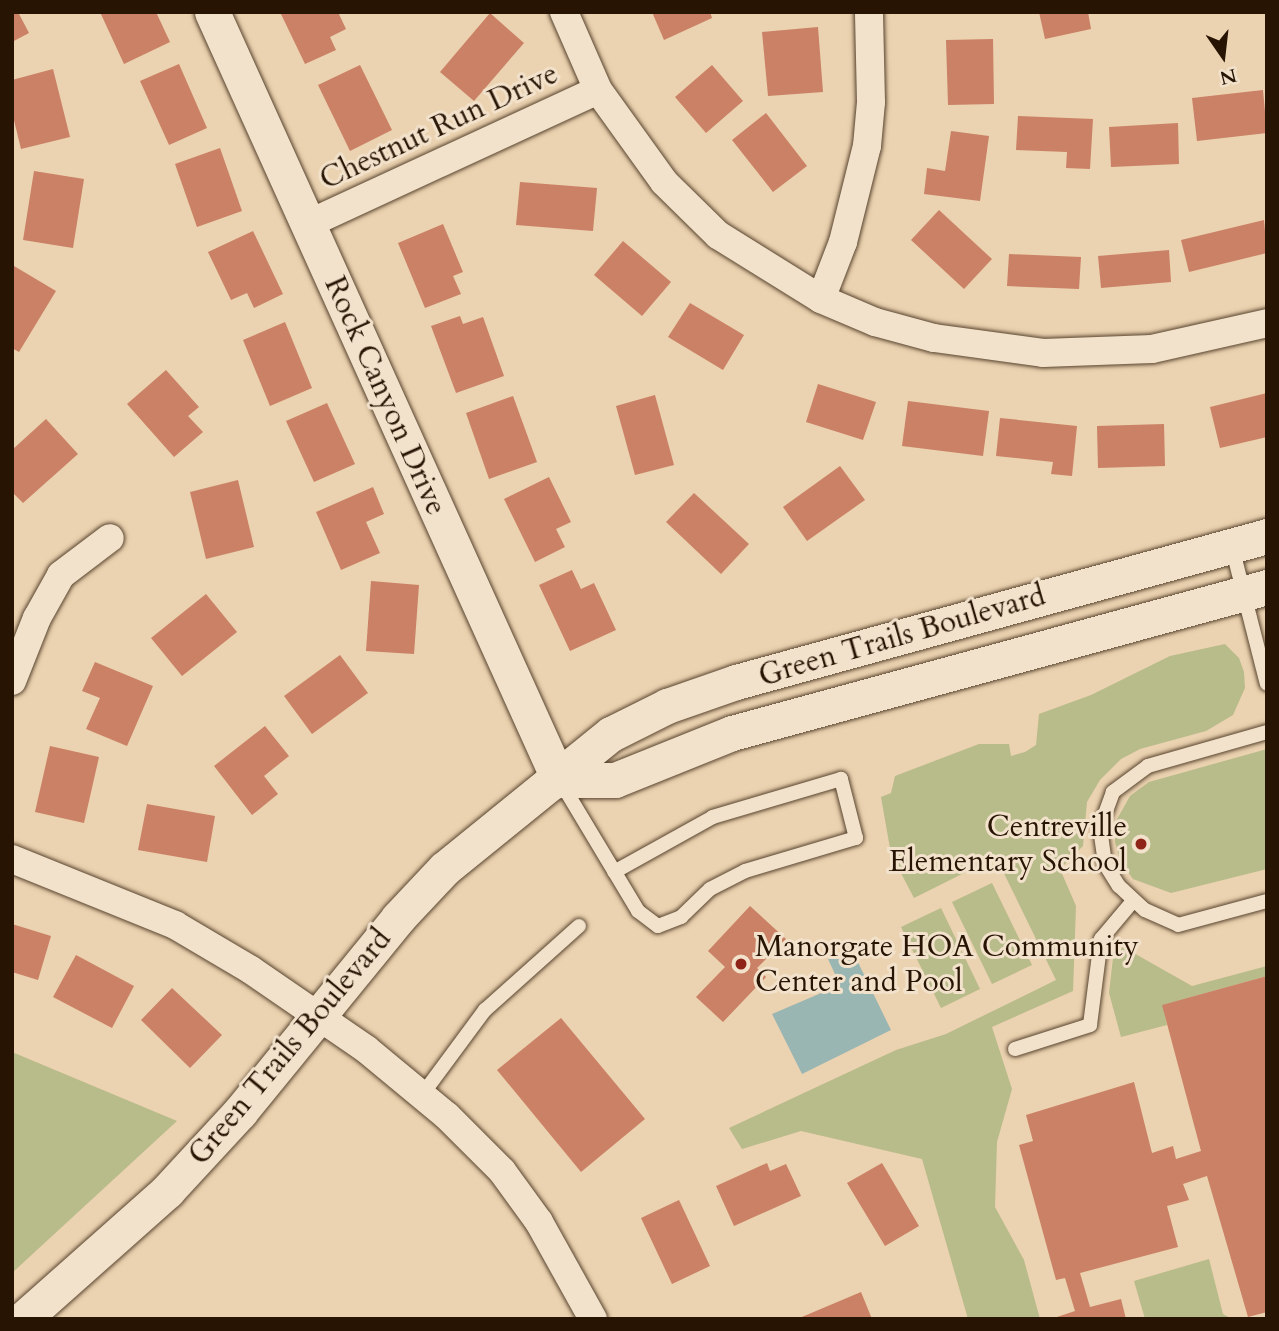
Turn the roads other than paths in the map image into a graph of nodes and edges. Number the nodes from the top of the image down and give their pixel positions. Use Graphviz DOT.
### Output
graph roads {
  1 [pos="212,12"];
  2 [pos="564,12"];
  3 [pos="869,12"];
  4 [pos="598,90"];
  5 [pos="308,224"];
  6 [pos="821,299"];
  7 [pos="1267,323"];
  8 [pos="1267,536"];
  9 [pos="110,538"];
  10 [pos="1231,545"];
  11 [pos="1255,590"];
  12 [pos="12,681"];
  13 [pos="1267,684"];
  14 [pos="1267,732"];
  15 [pos="559,780"];
  16 [pos="12,859"];
  17 [pos="614,872"];
  18 [pos="1132,901"];
  19 [pos="1267,901"];
  20 [pos="579,926"];
  21 [pos="318,1016"];
  22 [pos="1015,1049"];
  23 [pos="422,1095"];
  24 [pos="23,1319"];
  25 [pos="593,1319"];
  1 -- 5 [label="street, Rock Canyon Drive"];
  2 -- 4 [label="street"];
  3 -- 6 [label="street"];
  4 -- 5 [label="street, Chestnut Run Drive"];
  4 -- 6 [label="street"];
  5 -- 15 [label="street, Rock Canyon Drive"];
  6 -- 7 [label="street"];
  8 -- 10 [label="street, Green Trails Boulevard"];
  9 -- 12 [label="street"];
  10 -- 11 [label="lane"];
  10 -- 15 [label="street, Green Trails Boulevard"];
  11 -- 13 [label="lane"];
  11 -- 15 [label="street, Green Trails Boulevard"];
  14 -- 18 [label="lane"];
  15 -- 17 [label="lane"];
  15 -- 21 [label="street, Green Trails Boulevard"];
  16 -- 21 [label="street"];
  17 -- 17 [label="lane"];
  18 -- 19 [label="lane"];
  18 -- 22 [label="lane"];
  20 -- 23 [label="lane"];
  21 -- 23 [label="street"];
  21 -- 24 [label="street, Green Trails Boulevard"];
  23 -- 25 [label="street"];
}
